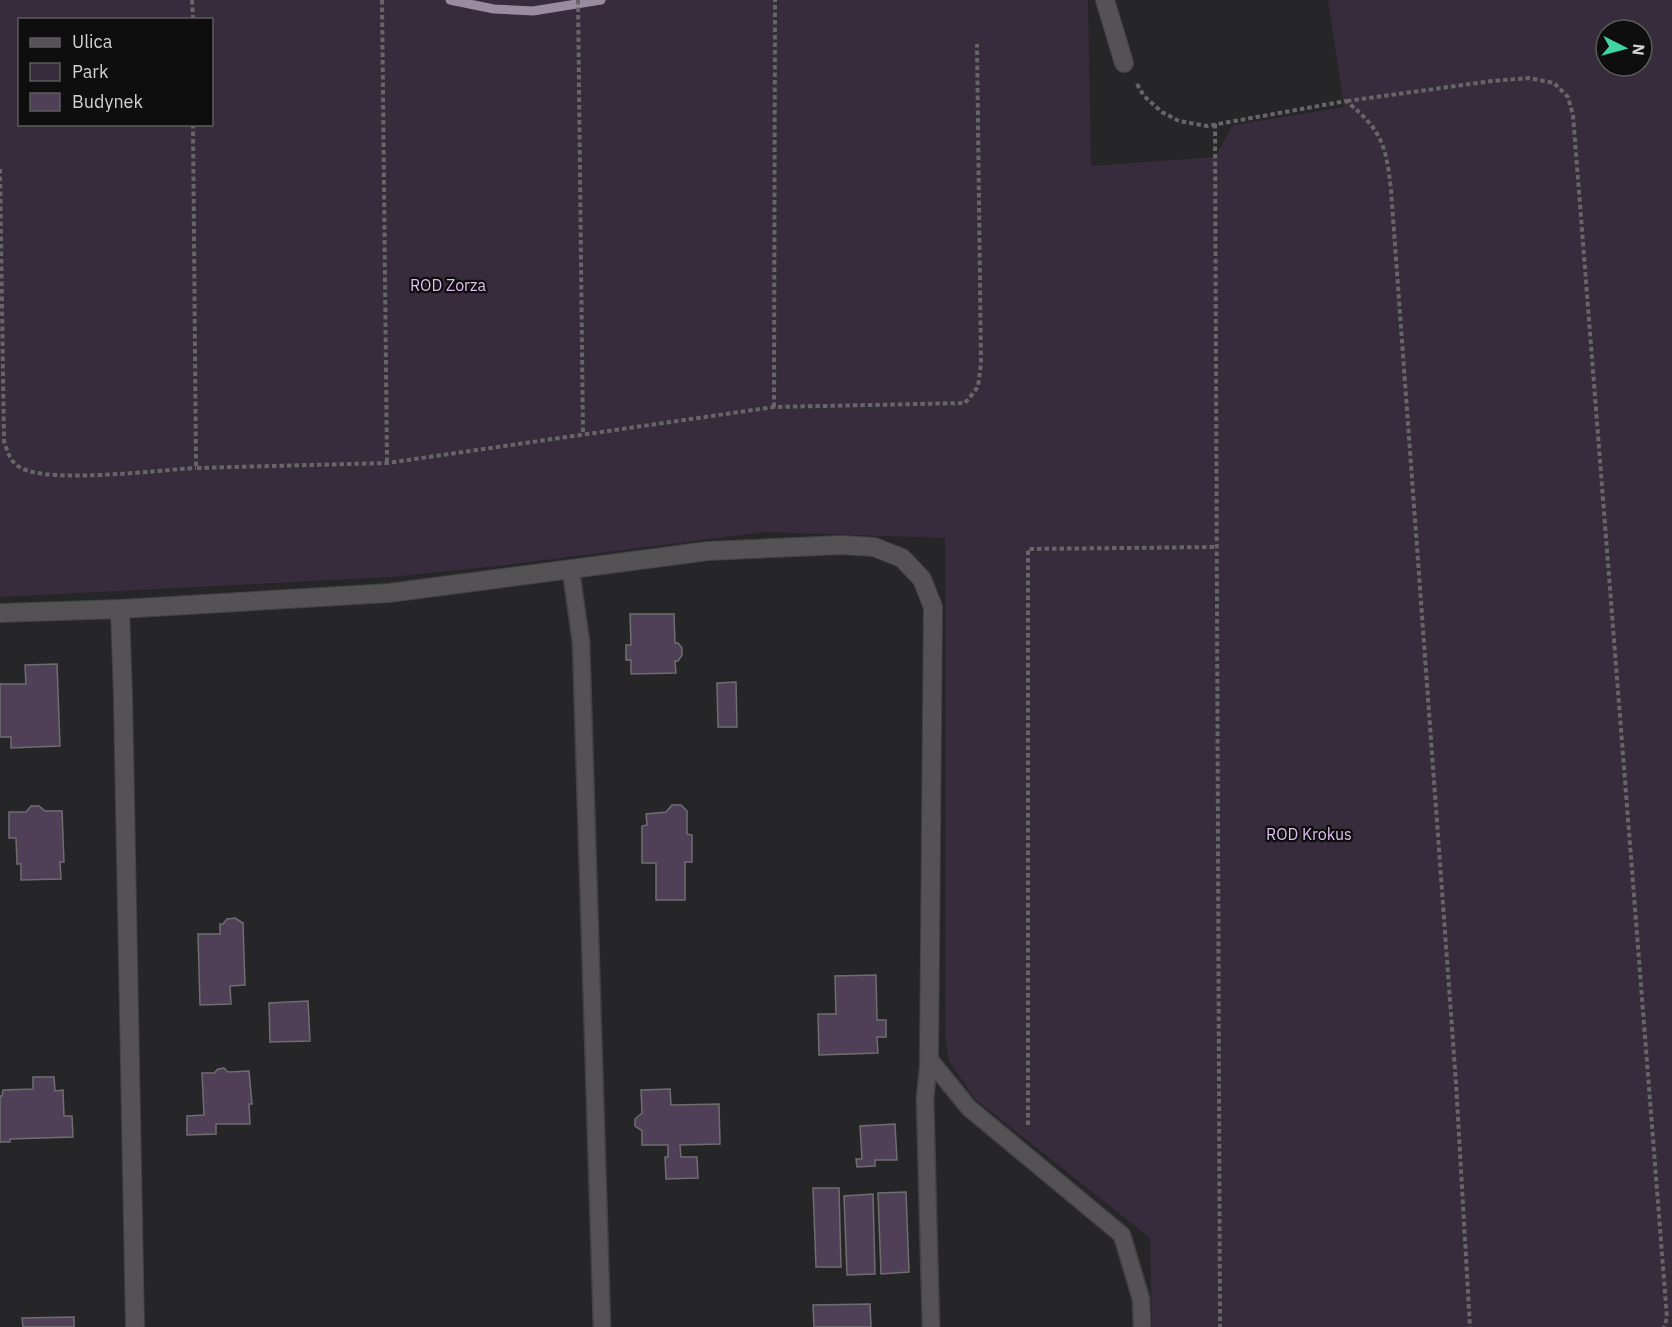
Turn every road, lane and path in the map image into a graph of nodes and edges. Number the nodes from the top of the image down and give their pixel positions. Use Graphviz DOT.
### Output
graph roads {
  1 [pos="192,0"];
  2 [pos="382,0"];
  3 [pos="578,0"];
  4 [pos="775,0"];
  5 [pos="1106,0"];
  6 [pos="193,18"];
  7 [pos="977,44"];
  8 [pos="1124,63"];
  9 [pos="1346,101"];
  10 [pos="1215,124"];
  11 [pos="194,126"];
  12 [pos="0,170"];
  13 [pos="774,407"];
  14 [pos="583,434"];
  15 [pos="387,463"];
  16 [pos="196,468"];
  17 [pos="1217,547"];
  18 [pos="571,571"];
  19 [pos="120,609"];
  20 [pos="0,613"];
  21 [pos="929,1059"];
  22 [pos="1028,1132"];
  23 [pos="135,1327"];
  24 [pos="602,1327"];
  25 [pos="932,1327"];
  26 [pos="1142,1327"];
  27 [pos="1220,1327"];
  28 [pos="1470,1327"];
  29 [pos="1664,1327"];
  1 -- 6 [label="path"];
  2 -- 15 [label="path"];
  3 -- 14 [label="path"];
  4 -- 13 [label="path"];
  5 -- 8 [label="street"];
  7 -- 13 [label="path"];
  8 -- 10 [label="path"];
  9 -- 10 [label="path"];
  9 -- 28 [label="path"];
  9 -- 29 [label="path"];
  10 -- 17 [label="path"];
  11 -- 16 [label="path"];
  12 -- 16 [label="path"];
  13 -- 14 [label="path"];
  14 -- 15 [label="path"];
  15 -- 16 [label="path"];
  17 -- 22 [label="path"];
  17 -- 27 [label="path"];
  18 -- 19 [label="street"];
  18 -- 21 [label="street"];
  18 -- 24 [label="lane"];
  19 -- 20 [label="street"];
  19 -- 23 [label="street"];
  21 -- 25 [label="lane"];
  21 -- 26 [label="lane"];
}
